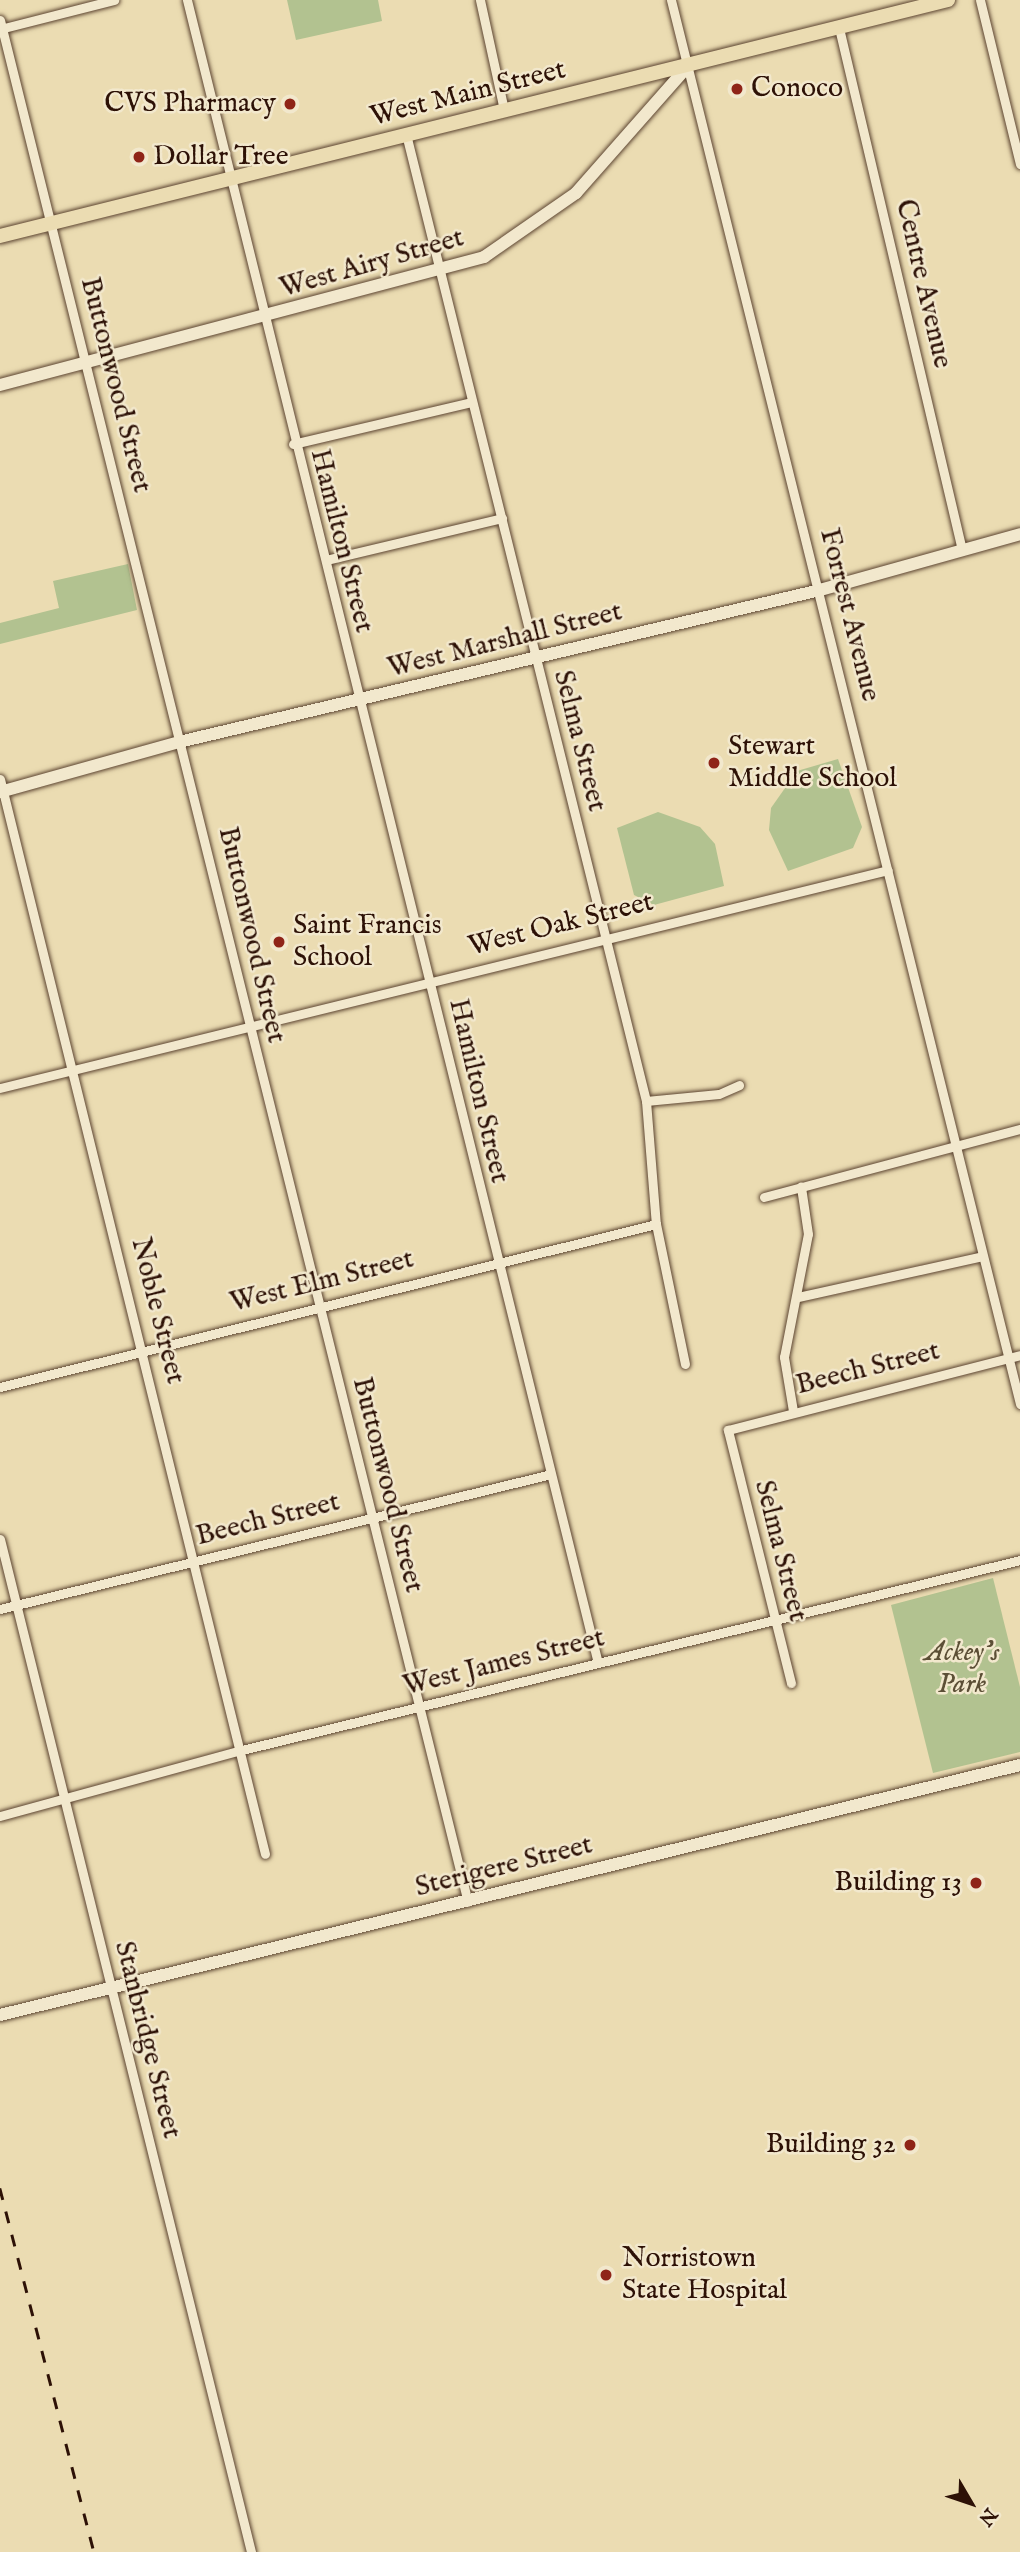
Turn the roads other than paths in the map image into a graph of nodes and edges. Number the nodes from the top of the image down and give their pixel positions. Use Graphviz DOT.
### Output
graph roads {
  1 [pos="114,0"];
  2 [pos="187,0"];
  3 [pos="480,0"];
  4 [pos="671,0"];
  5 [pos="948,0"];
  6 [pos="980,0"];
  7 [pos="94,2"];
  8 [pos="1,26"];
  9 [pos="839,29"];
  10 [pos="688,66"];
  11 [pos="504,110"];
  12 [pos="406,134"];
  13 [pos="1020,164"];
  14 [pos="231,178"];
  15 [pos="53,222"];
  16 [pos="0,236"];
  17 [pos="440,274"];
  18 [pos="266,319"];
  19 [pos="88,363"];
  20 [pos="0,385"];
  21 [pos="472,402"];
  22 [pos="293,444"];
  23 [pos="502,518"];
  24 [pos="1020,534"];
  25 [pos="962,550"];
  26 [pos="326,561"];
  27 [pos="820,590"];
  28 [pos="534,659"];
  29 [pos="357,702"];
  30 [pos="178,742"];
  31 [pos="1,787"];
  32 [pos="888,870"];
  33 [pos="607,936"];
  34 [pos="429,981"];
  35 [pos="249,1027"];
  36 [pos="74,1070"];
  37 [pos="739,1085"];
  38 [pos="0,1088"];
  39 [pos="646,1101"];
  40 [pos="1020,1129"];
  41 [pos="956,1146"];
  42 [pos="801,1187"];
  43 [pos="764,1197"];
  44 [pos="656,1224"];
  45 [pos="984,1256"];
  46 [pos="496,1262"];
  47 [pos="799,1297"];
  48 [pos="317,1305"];
  49 [pos="145,1352"];
  50 [pos="1020,1355"];
  51 [pos="1009,1358"];
  52 [pos="685,1364"];
  53 [pos="0,1387"];
  54 [pos="1020,1404"];
  55 [pos="793,1411"];
  56 [pos="728,1430"];
  57 [pos="547,1475"];
  58 [pos="373,1518"];
  59 [pos="0,1539"];
  60 [pos="1020,1560"];
  61 [pos="194,1563"];
  62 [pos="16,1605"];
  63 [pos="0,1609"];
  64 [pos="773,1621"];
  65 [pos="598,1663"];
  66 [pos="790,1683"];
  67 [pos="418,1708"];
  68 [pos="242,1750"];
  69 [pos="1020,1765"];
  70 [pos="64,1797"];
  71 [pos="0,1816"];
  72 [pos="265,1854"];
  73 [pos="467,1902"];
  74 [pos="111,1987"];
  75 [pos="0,2015"];
  76 [pos="251,2552"];
  1 -- 7 [label="street"];
  2 -- 14 [label="street, Hamilton Street"];
  3 -- 11 [label="street"];
  4 -- 10 [label="street, Forrest Avenue"];
  5 -- 9 [label="main road, West Main Street"];
  6 -- 13 [label="street"];
  7 -- 8 [label="street"];
  8 -- 15 [label="street, Buttonwood Street"];
  9 -- 10 [label="main road, West Main Street"];
  9 -- 25 [label="street, Centre Avenue"];
  10 -- 11 [label="main road, West Main Street"];
  10 -- 17 [label="street, West Airy Street"];
  10 -- 27 [label="street, Forrest Avenue"];
  11 -- 12 [label="main road, West Main Street"];
  12 -- 14 [label="main road, West Main Street"];
  12 -- 17 [label="street, Selma Street"];
  14 -- 15 [label="main road, West Main Street"];
  14 -- 18 [label="street, Hamilton Street"];
  15 -- 16 [label="main road, West Main Street"];
  15 -- 19 [label="street, Buttonwood Street"];
  17 -- 18 [label="street, West Airy Street"];
  17 -- 21 [label="street, Selma Street"];
  18 -- 19 [label="street, West Airy Street"];
  18 -- 22 [label="street, Hamilton Street"];
  19 -- 20 [label="street, West Airy Street"];
  19 -- 30 [label="street, Buttonwood Street"];
  21 -- 22 [label="street"];
  21 -- 23 [label="street, Selma Street"];
  22 -- 26 [label="street, Hamilton Street"];
  23 -- 26 [label="street"];
  23 -- 28 [label="street, Selma Street"];
  24 -- 25 [label="street, West Marshall Street"];
  25 -- 27 [label="street, West Marshall Street"];
  26 -- 29 [label="street, Hamilton Street"];
  27 -- 28 [label="street, West Marshall Street"];
  27 -- 32 [label="street, Forrest Avenue"];
  28 -- 29 [label="street, West Marshall Street"];
  28 -- 33 [label="street, Selma Street"];
  29 -- 30 [label="street, West Marshall Street"];
  29 -- 34 [label="street, Hamilton Street"];
  30 -- 31 [label="street, West Marshall Street"];
  30 -- 35 [label="street, Buttonwood Street"];
  31 -- 36 [label="street, Noble Street"];
  32 -- 33 [label="street, West Oak Street"];
  32 -- 41 [label="street, Forrest Avenue"];
  33 -- 34 [label="street, West Oak Street"];
  33 -- 39 [label="street, Selma Street"];
  34 -- 35 [label="street, West Oak Street"];
  34 -- 46 [label="street, Hamilton Street"];
  35 -- 36 [label="street, West Oak Street"];
  35 -- 48 [label="street, Buttonwood Street"];
  36 -- 38 [label="street, West Oak Street"];
  36 -- 49 [label="street, Noble Street"];
  37 -- 39 [label="street"];
  39 -- 44 [label="street, Selma Street"];
  40 -- 41 [label="street"];
  41 -- 42 [label="street"];
  41 -- 45 [label="street, Forrest Avenue"];
  42 -- 43 [label="street"];
  42 -- 47 [label="street"];
  44 -- 46 [label="street, West Elm Street"];
  44 -- 52 [label="street, Selma Street"];
  45 -- 47 [label="street"];
  45 -- 51 [label="street, Forrest Avenue"];
  46 -- 48 [label="street, West Elm Street"];
  46 -- 57 [label="street, Hamilton Street"];
  47 -- 55 [label="street"];
  48 -- 49 [label="street, West Elm Street"];
  48 -- 58 [label="street, Buttonwood Street"];
  49 -- 53 [label="street, West Elm Street"];
  49 -- 61 [label="street, Noble Street"];
  50 -- 51 [label="street, Beech Street"];
  51 -- 54 [label="street, Forrest Avenue"];
  51 -- 55 [label="street, Beech Street"];
  55 -- 56 [label="street, Beech Street"];
  56 -- 64 [label="street, Selma Street"];
  57 -- 58 [label="street, Beech Street"];
  57 -- 65 [label="street, Hamilton Street"];
  58 -- 61 [label="street, Beech Street"];
  58 -- 67 [label="street, Buttonwood Street"];
  59 -- 62 [label="street, Stanbridge Street"];
  60 -- 64 [label="street, West James Street"];
  61 -- 62 [label="street, Beech Street"];
  61 -- 68 [label="street, Noble Street"];
  62 -- 63 [label="street, Beech Street"];
  62 -- 70 [label="street, Stanbridge Street"];
  64 -- 65 [label="street, West James Street"];
  64 -- 66 [label="street, Selma Street"];
  65 -- 67 [label="street, West James Street"];
  67 -- 68 [label="street, West James Street"];
  67 -- 73 [label="street, Buttonwood Street"];
  68 -- 70 [label="street, West James Street"];
  68 -- 72 [label="street, Noble Street"];
  69 -- 73 [label="street, Sterigere Street"];
  70 -- 71 [label="street, West James Street"];
  70 -- 74 [label="street, Stanbridge Street"];
  73 -- 74 [label="street, Sterigere Street"];
  74 -- 75 [label="street, Sterigere Street"];
  74 -- 76 [label="street, Stanbridge Street"];
}
